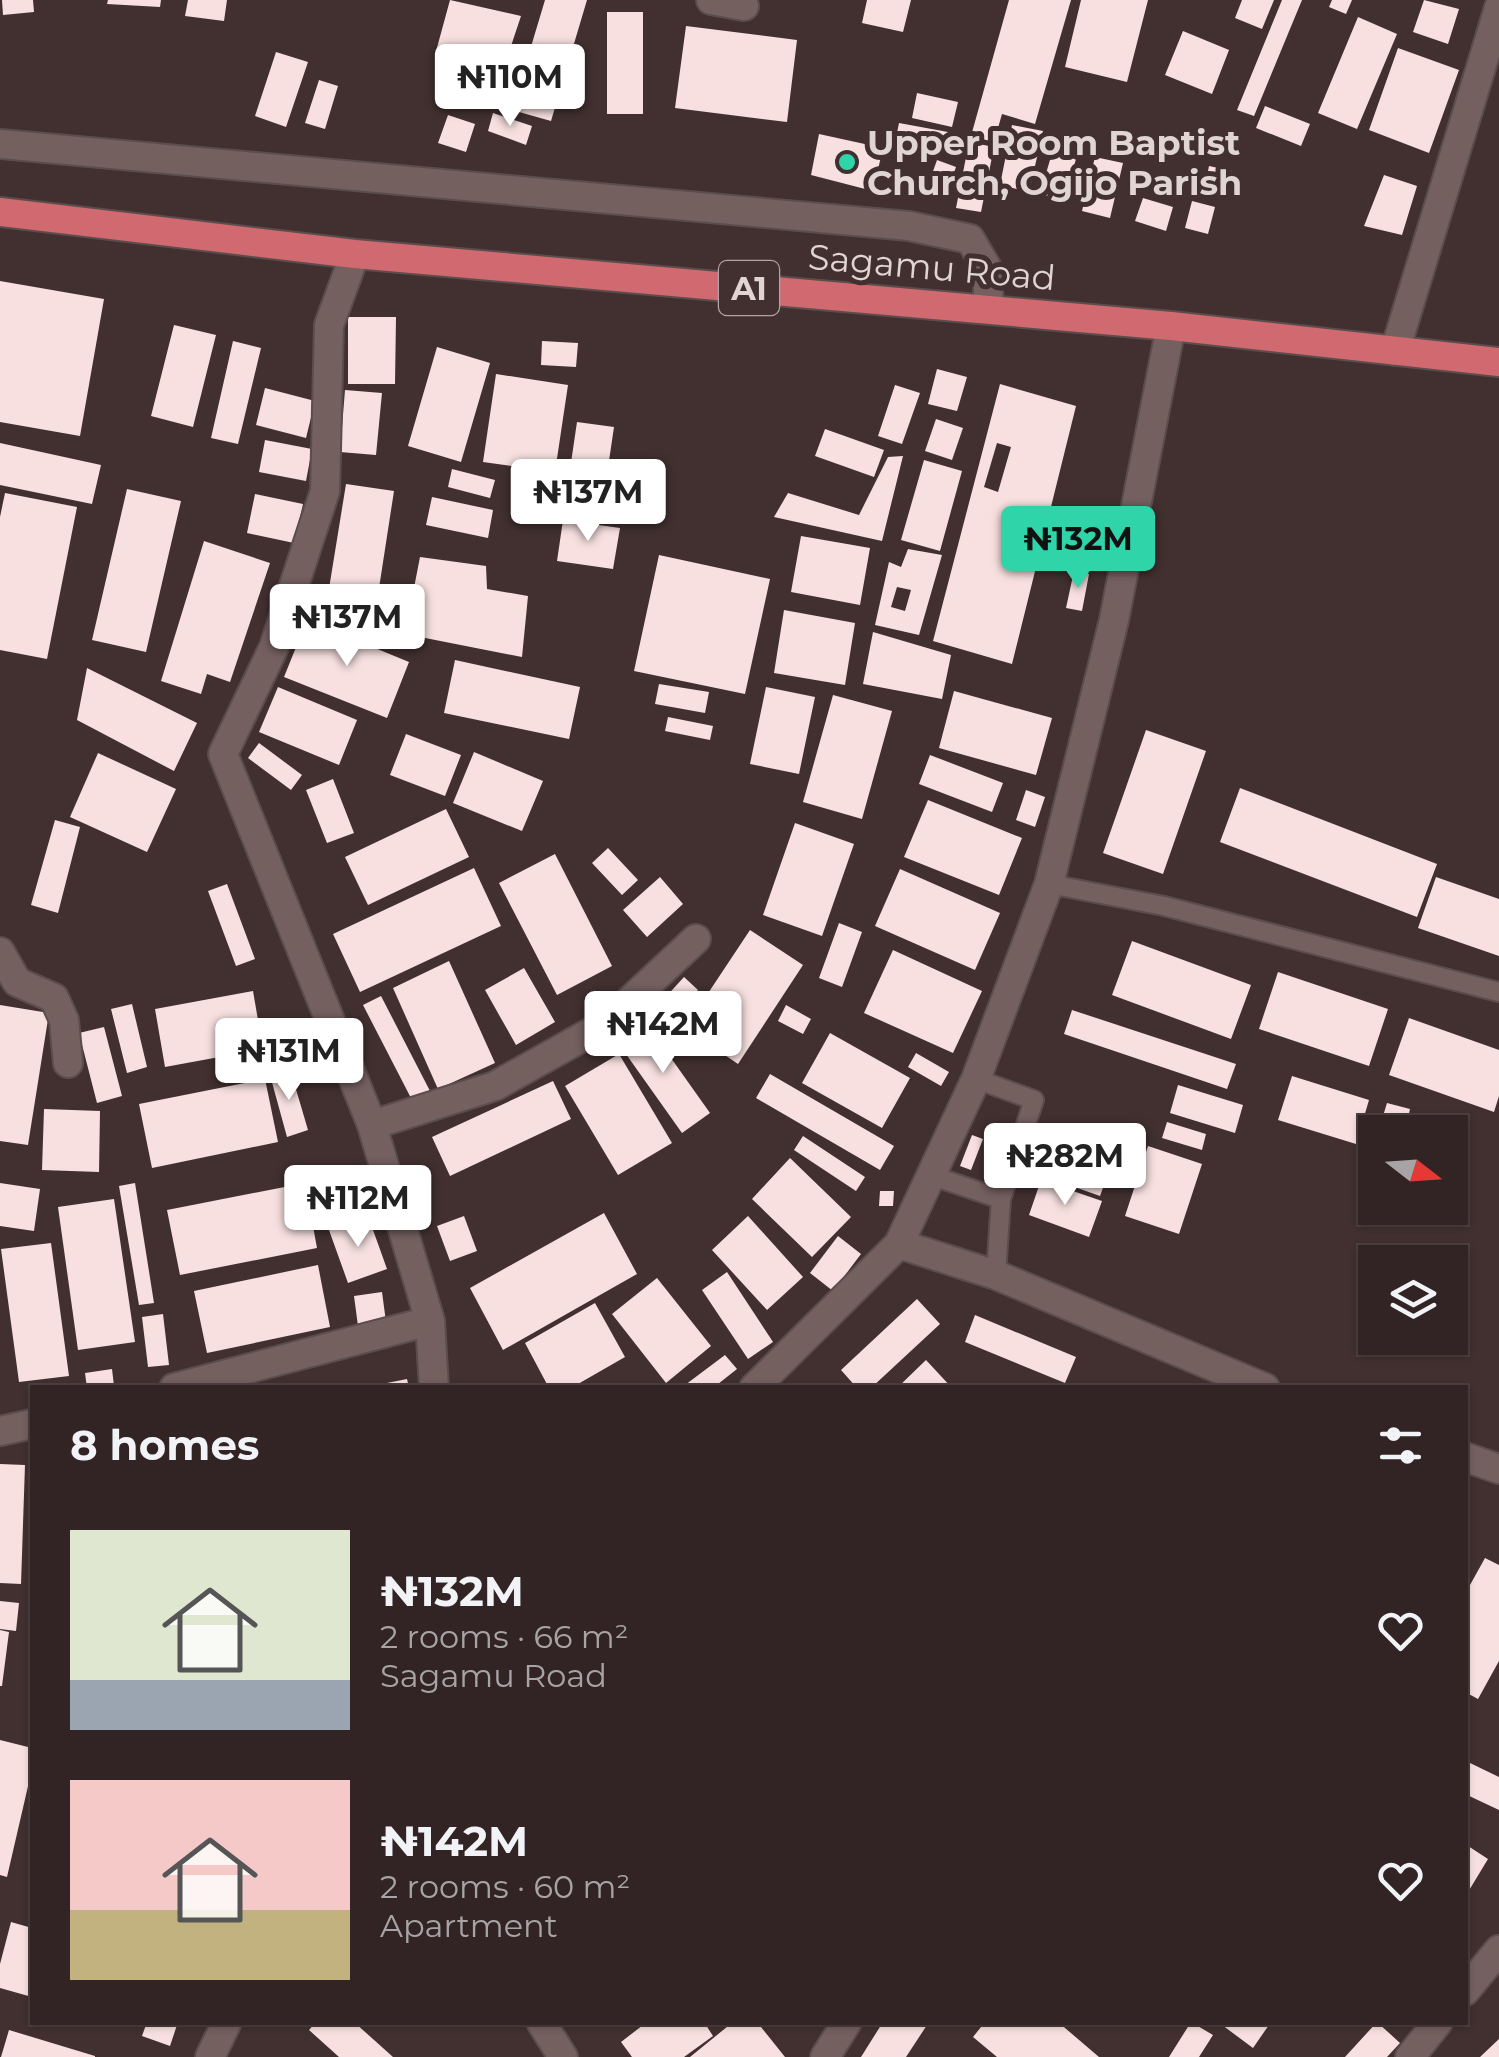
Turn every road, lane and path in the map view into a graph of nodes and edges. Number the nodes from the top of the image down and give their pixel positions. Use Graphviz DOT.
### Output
graph roads {
  1 [pos="712,0"];
  2 [pos="744,6"];
  3 [pos="1499,8"];
  4 [pos="0,144"];
  5 [pos="0,212"];
  6 [pos="355,254"];
  7 [pos="988,309"];
  8 [pos="1171,326"];
  9 [pos="1395,351"];
  10 [pos="1499,362"];
  11 [pos="1050,884"];
  12 [pos="696,939"];
  13 [pos="0,952"];
  14 [pos="1499,992"];
  15 [pos="68,1064"];
  16 [pos="976,1080"];
  17 [pos="372,1125"];
  18 [pos="934,1176"];
  19 [pos="1001,1199"];
  20 [pos="899,1244"];
  21 [pos="996,1275"];
  22 [pos="430,1322"];
  23 [pos="186,1385"];
  24 [pos="434,1385"];
  25 [pos="757,1385"];
  26 [pos="1258,1385"];
  27 [pos="30,1424"];
  28 [pos="0,1431"];
  29 [pos="1468,1459"];
  30 [pos="1499,1469"];
  31 [pos="1499,1950"];
  32 [pos="1468,1986"];
  33 [pos="225,2025"];
  34 [pos="543,2025"];
  35 [pos="845,2025"];
  36 [pos="1436,2025"];
  37 [pos="210,2057"];
  38 [pos="564,2057"];
  39 [pos="825,2057"];
  40 [pos="1410,2057"];
  1 -- 2 [label="street"];
  3 -- 9 [label="street"];
  4 -- 7 [label="street"];
  5 -- 6 [label="highway, Sagamu Road / A1"];
  6 -- 7 [label="highway, Sagamu Road / A1"];
  6 -- 17 [label="street"];
  7 -- 8 [label="highway, Sagamu Road / A1"];
  8 -- 9 [label="highway, Sagamu Road / A1"];
  8 -- 11 [label="street"];
  9 -- 10 [label="highway, Sagamu Road / A1"];
  11 -- 14 [label="lane"];
  11 -- 16 [label="street"];
  12 -- 17 [label="street"];
  13 -- 15 [label="street"];
  16 -- 18 [label="street"];
  16 -- 19 [label="lane"];
  17 -- 22 [label="street"];
  18 -- 19 [label="lane"];
  18 -- 20 [label="street"];
  19 -- 21 [label="lane"];
  20 -- 21 [label="street"];
  20 -- 25 [label="street"];
  21 -- 26 [label="street"];
  22 -- 23 [label="street"];
  22 -- 24 [label="street"];
  27 -- 28 [label="street"];
  29 -- 30 [label="street"];
  31 -- 32 [label="street"];
  33 -- 37 [label="street"];
  34 -- 38 [label="street"];
  35 -- 39 [label="street"];
  36 -- 40 [label="street"];
}
